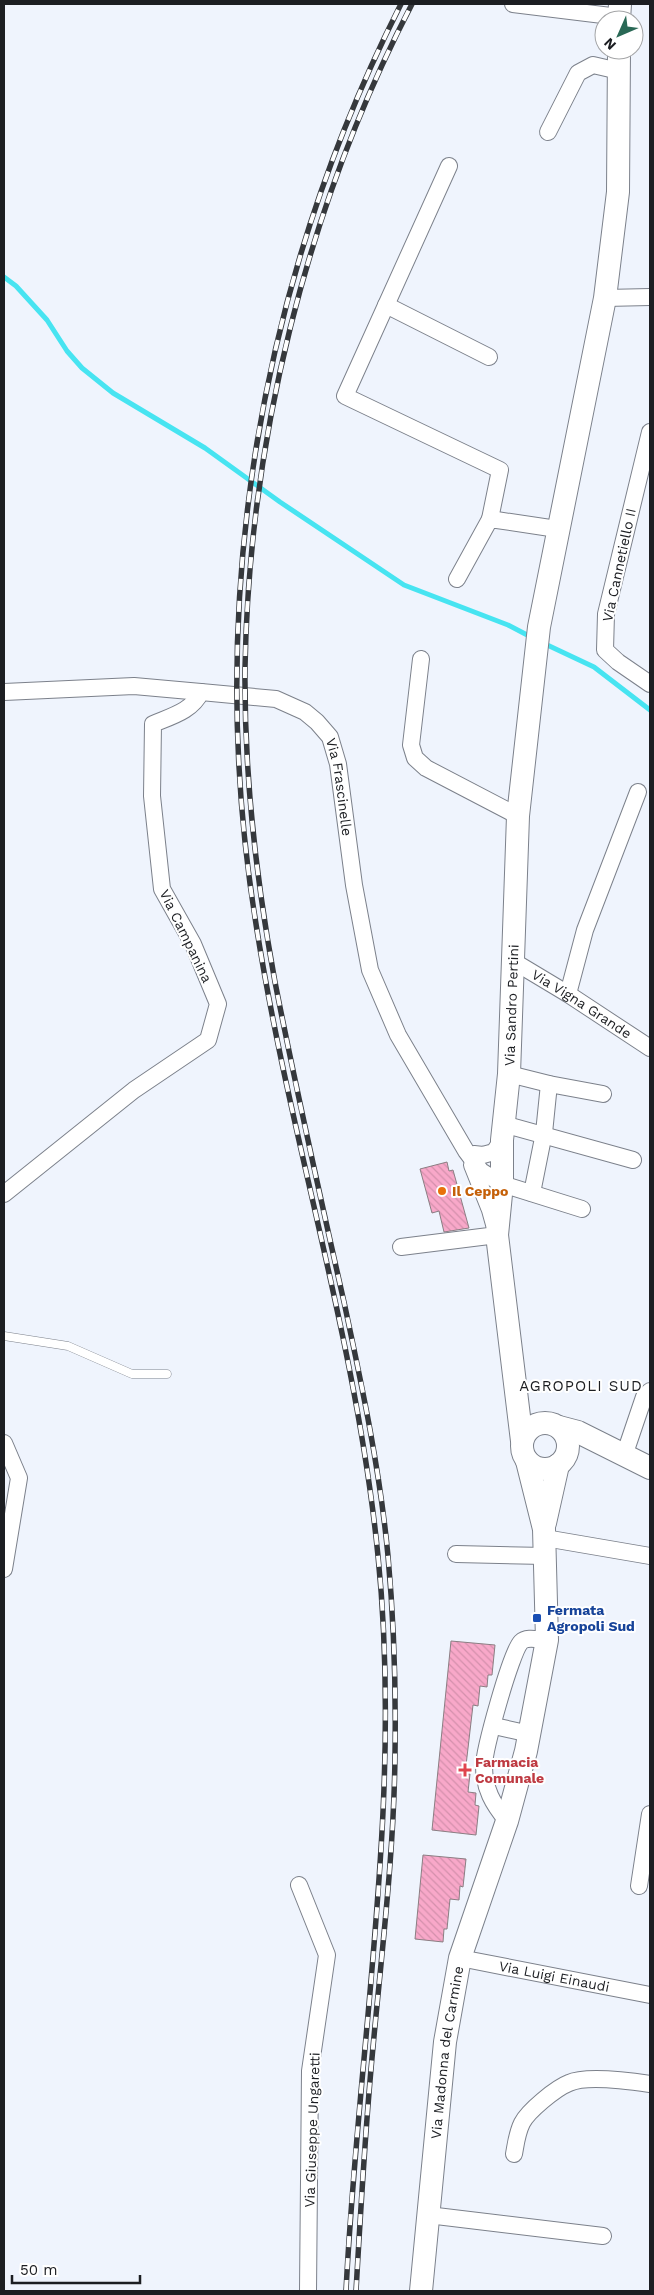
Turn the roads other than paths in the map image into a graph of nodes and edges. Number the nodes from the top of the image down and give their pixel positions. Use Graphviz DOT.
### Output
graph roads {
  1 [pos="512,4"];
  2 [pos="594,11"];
  3 [pos="619,60"];
  4 [pos="548,132"];
  5 [pos="449,166"];
  6 [pos="650,297"];
  7 [pos="604,298"];
  8 [pos="386,305"];
  9 [pos="489,357"];
  10 [pos="650,432"];
  11 [pos="647,454"];
  12 [pos="490,519"];
  13 [pos="557,529"];
  14 [pos="457,579"];
  15 [pos="421,659"];
  16 [pos="650,684"];
  17 [pos="4,692"];
  18 [pos="201,692"];
  19 [pos="638,792"];
  20 [pos="518,816"];
  21 [pos="513,961"];
  22 [pos="568,994"];
  23 [pos="650,1048"];
  24 [pos="509,1074"];
  25 [pos="549,1084"];
  26 [pos="603,1094"];
  27 [pos="503,1132"];
  28 [pos="544,1133"];
  29 [pos="470,1152"];
  30 [pos="634,1160"];
  31 [pos="502,1177"];
  32 [pos="532,1193"];
  33 [pos="4,1194"];
  34 [pos="582,1209"];
  35 [pos="497,1235"];
  36 [pos="401,1247"];
  37 [pos="4,1336"];
  38 [pos="167,1374"];
  39 [pos="516,1384"];
  40 [pos="650,1391"];
  41 [pos="554,1425"];
  42 [pos="4,1443"];
  43 [pos="525,1451"];
  44 [pos="614,1451"];
  45 [pos="562,1461"];
  46 [pos="650,1468"];
  47 [pos="545,1541"];
  48 [pos="456,1554"];
  49 [pos="650,1556"];
  50 [pos="4,1569"];
  51 [pos="547,1640"];
  52 [pos="494,1726"];
  53 [pos="530,1734"];
  54 [pos="650,1814"];
  55 [pos="507,1821"];
  56 [pos="299,1885"];
  57 [pos="639,1886"];
  58 [pos="460,1958"];
  59 [pos="650,1995"];
  60 [pos="650,2084"];
  61 [pos="514,2154"];
  62 [pos="428,2215"];
  63 [pos="603,2236"];
  64 [pos="308,2291"];
  65 [pos="421,2291"];
  1 -- 2 [label="street"];
  3 -- 4 [label="street"];
  3 -- 7 [label="street, Via Sandro Pertini"];
  5 -- 8 [label="street"];
  6 -- 7 [label="street"];
  7 -- 13 [label="street, Via Sandro Pertini"];
  8 -- 9 [label="street"];
  8 -- 12 [label="street"];
  10 -- 11 [label="street, Via Cannetiello II"];
  11 -- 16 [label="street, Via Cannetiello II"];
  12 -- 13 [label="street"];
  12 -- 14 [label="street"];
  13 -- 20 [label="street, Via Sandro Pertini"];
  15 -- 20 [label="street"];
  17 -- 18 [label="street, Via Frascinelle"];
  18 -- 29 [label="street, Via Frascinelle"];
  18 -- 33 [label="street, Via Campanina"];
  19 -- 22 [label="street"];
  20 -- 21 [label="street, Via Sandro Pertini"];
  21 -- 22 [label="street, Via Vigna Grande"];
  21 -- 24 [label="street, Via Sandro Pertini"];
  22 -- 23 [label="street, Via Vigna Grande"];
  24 -- 25 [label="street"];
  24 -- 27 [label="street, Via Sandro Pertini"];
  25 -- 26 [label="street"];
  25 -- 28 [label="street"];
  27 -- 28 [label="street"];
  27 -- 29 [label="street"];
  27 -- 31 [label="street, Via Sandro Pertini"];
  28 -- 30 [label="street"];
  28 -- 32 [label="street"];
  29 -- 31 [label="street"];
  29 -- 35 [label="street, Via Frascinelle"];
  31 -- 32 [label="street"];
  31 -- 35 [label="street, Via Sandro Pertini"];
  32 -- 34 [label="street"];
  35 -- 36 [label="street"];
  35 -- 39 [label="street, Via Sandro Pertini"];
  37 -- 38 [label="lane"];
  39 -- 41 [label="street"];
  39 -- 43 [label="street, Via Sandro Pertini"];
  40 -- 44 [label="street"];
  41 -- 43 [label="street"];
  41 -- 44 [label="street"];
  41 -- 45 [label="street"];
  42 -- 50 [label="street"];
  43 -- 45 [label="street"];
  43 -- 47 [label="street, Via Madonna del Carmine"];
  44 -- 45 [label="street"];
  44 -- 46 [label="street"];
  45 -- 47 [label="street, Via Madonna del Carmine"];
  47 -- 48 [label="street"];
  47 -- 49 [label="street"];
  47 -- 51 [label="street, Via Madonna del Carmine"];
  51 -- 52 [label="street"];
  51 -- 53 [label="street, Via Madonna del Carmine"];
  52 -- 53 [label="street"];
  52 -- 55 [label="street"];
  53 -- 55 [label="street, Via Madonna del Carmine"];
  54 -- 57 [label="street"];
  55 -- 58 [label="street, Via Madonna del Carmine"];
  56 -- 64 [label="street, Via Giuseppe Ungaretti"];
  58 -- 59 [label="street, Via Luigi Einaudi"];
  58 -- 62 [label="street, Via Madonna del Carmine"];
  60 -- 61 [label="street"];
  62 -- 63 [label="street"];
  62 -- 65 [label="street, Via Madonna del Carmine"];
}
